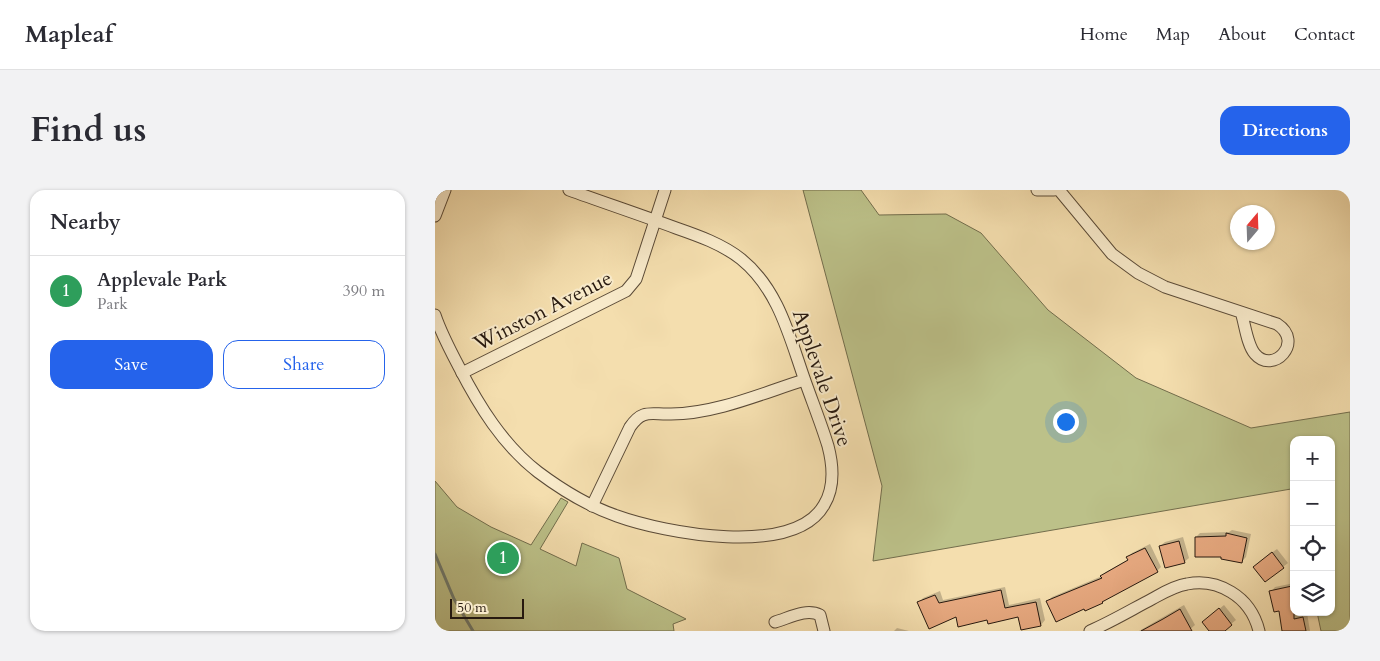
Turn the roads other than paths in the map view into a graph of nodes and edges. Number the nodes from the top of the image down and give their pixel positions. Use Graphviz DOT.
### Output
graph roads {
  1 [pos="445,190"];
  2 [pos="569,190"];
  3 [pos="665,190"];
  4 [pos="1037,190"];
  5 [pos="1054,190"];
  6 [pos="1059,190"];
  7 [pos="435,216"];
  8 [pos="655,220"];
  9 [pos="1241,312"];
  10 [pos="435,316"];
  11 [pos="462,373"];
  12 [pos="804,380"];
  13 [pos="591,506"];
  14 [pos="775,622"];
  15 [pos="825,631"];
  16 [pos="1091,631"];
  17 [pos="1259,631"];
  1 -- 7 [label="street"];
  2 -- 8 [label="street, Applevale Drive"];
  3 -- 8 [label="street, Winston Avenue"];
  4 -- 5 [label="street"];
  6 -- 9 [label="street"];
  8 -- 11 [label="street, Winston Avenue"];
  8 -- 12 [label="street, Applevale Drive"];
  9 -- 9 [label="street"];
  10 -- 11 [label="street, Applevale Drive"];
  11 -- 13 [label="street, Applevale Drive"];
  12 -- 13 [label="street"];
  12 -- 13 [label="street, Applevale Drive"];
  14 -- 15 [label="street"];
  16 -- 17 [label="street"];
}
